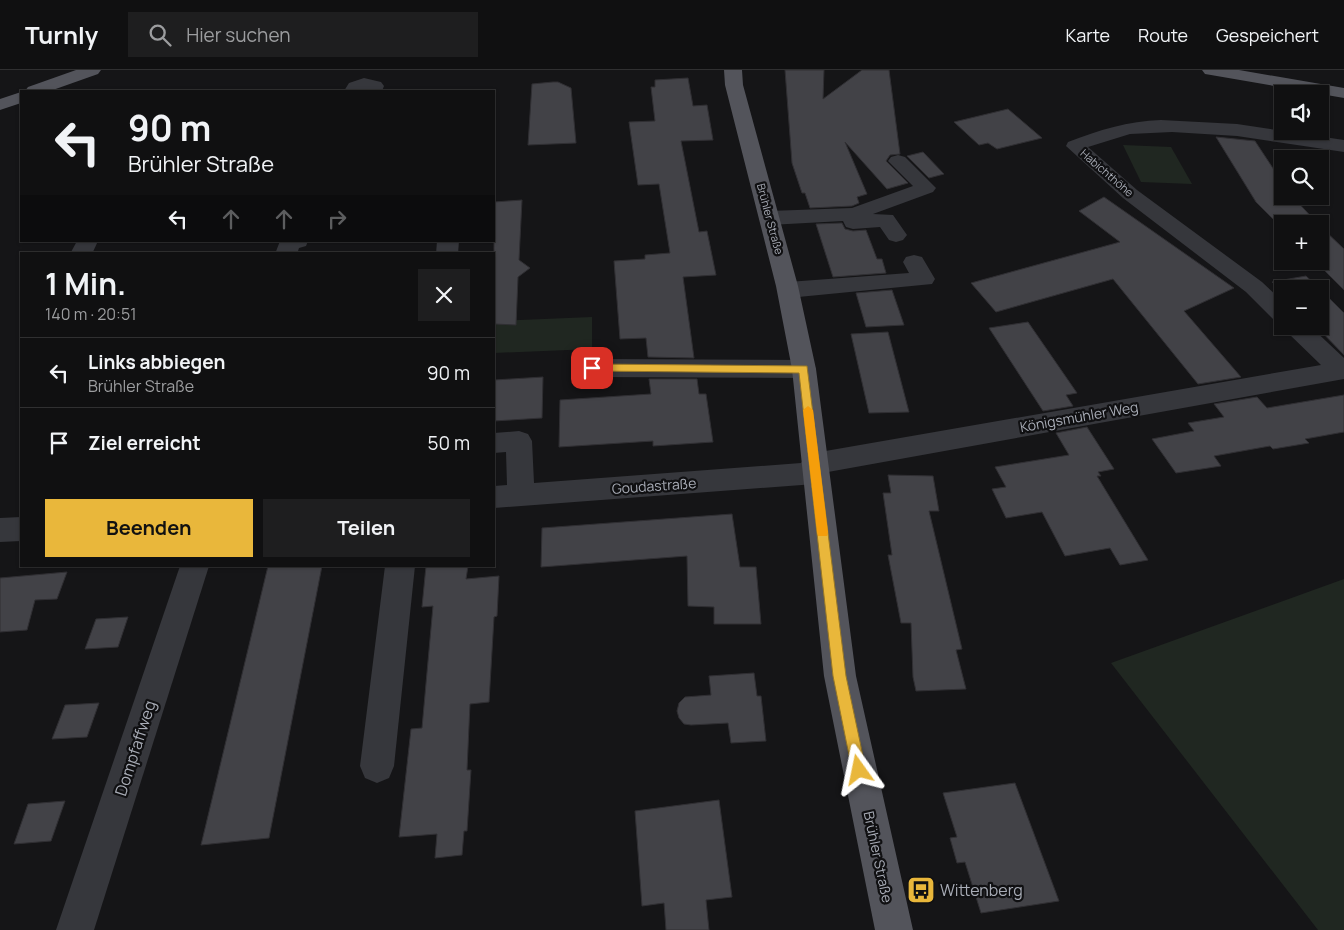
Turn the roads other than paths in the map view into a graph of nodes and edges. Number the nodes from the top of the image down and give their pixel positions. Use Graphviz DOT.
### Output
graph roads {
  1 [pos="92,70"];
  2 [pos="733,70"];
  3 [pos="1211,70"];
  4 [pos="41,90"];
  5 [pos="1344,93"];
  6 [pos="20,96"];
  7 [pos="0,105"];
  8 [pos="1344,146"];
  9 [pos="898,161"];
  10 [pos="770,223"];
  11 [pos="896,235"];
  12 [pos="914,262"];
  13 [pos="788,290"];
  14 [pos="1274,306"];
  15 [pos="1305,335"];
  16 [pos="592,368"];
  17 [pos="804,369"];
  18 [pos="1343,370"];
  19 [pos="495,442"];
  20 [pos="814,468"];
  21 [pos="521,495"];
  22 [pos="495,497"];
  23 [pos="20,528"];
  24 [pos="0,530"];
  25 [pos="195,567"];
  26 [pos="400,567"];
  27 [pos="377,766"];
  28 [pos="75,930"];
  29 [pos="894,930"];
  1 -- 4 [label="main road"];
  2 -- 10 [label="main road, Brühler Straße"];
  3 -- 5 [label="main road"];
  6 -- 7 [label="main road"];
  8 -- 14 [label="street, Habichthöhe"];
  9 -- 10 [label="street"];
  10 -- 11 [label="street"];
  10 -- 13 [label="main road, Brühler Straße"];
  12 -- 13 [label="street"];
  13 -- 17 [label="main road, Brühler Straße"];
  15 -- 18 [label="street"];
  16 -- 17 [label="street"];
  17 -- 20 [label="main road, Brühler Straße"];
  18 -- 20 [label="street, Königsmühler Weg"];
  19 -- 21 [label="street"];
  20 -- 21 [label="street, Goudastraße"];
  20 -- 29 [label="main road, Brühler Straße"];
  21 -- 22 [label="street, Goudastraße"];
  23 -- 24 [label="street"];
  25 -- 28 [label="street, Dompfaffweg"];
  26 -- 27 [label="street"];
}
